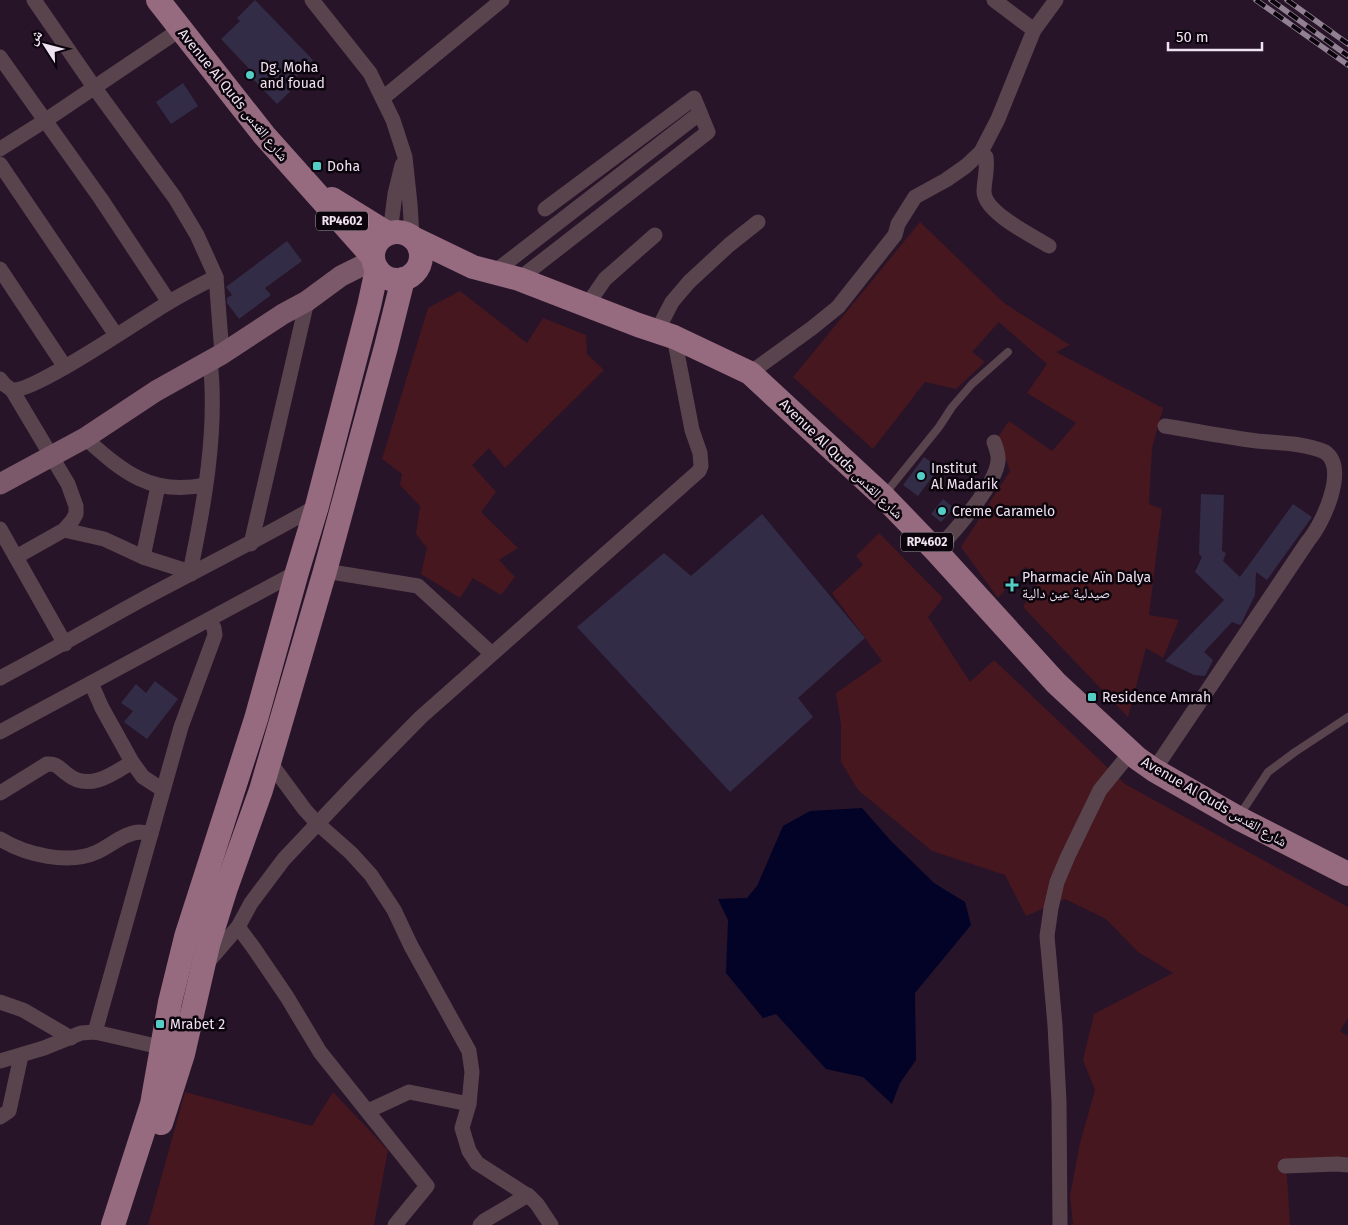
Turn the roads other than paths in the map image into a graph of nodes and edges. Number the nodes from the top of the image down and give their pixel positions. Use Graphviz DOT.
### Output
graph roads {
  1 [pos="34,0"];
  2 [pos="158,0"];
  3 [pos="312,0"];
  4 [pos="502,0"];
  5 [pos="994,0"];
  6 [pos="1048,3"];
  7 [pos="181,29"];
  8 [pos="1034,30"];
  9 [pos="0,57"];
  10 [pos="6,77"];
  11 [pos="94,87"];
  12 [pos="383,98"];
  13 [pos="700,113"];
  14 [pos="46,120"];
  15 [pos="0,149"];
  16 [pos="981,152"];
  17 [pos="405,157"];
  18 [pos="0,164"];
  19 [pos="312,187"];
  20 [pos="545,209"];
  21 [pos="758,222"];
  22 [pos="655,234"];
  23 [pos="401,235"];
  24 [pos="1049,246"];
  25 [pos="374,262"];
  26 [pos="0,269"];
  27 [pos="483,270"];
  28 [pos="411,274"];
  29 [pos="216,277"];
  30 [pos="519,279"];
  31 [pos="307,301"];
  32 [pos="169,302"];
  33 [pos="587,306"];
  34 [pos="665,334"];
  35 [pos="116,336"];
  36 [pos="1008,352"];
  37 [pos="216,357"];
  38 [pos="65,367"];
  39 [pos="750,373"];
  40 [pos="0,379"];
  41 [pos="12,390"];
  42 [pos="1166,426"];
  43 [pos="85,438"];
  44 [pos="994,442"];
  45 [pos="51,455"];
  46 [pos="0,484"];
  47 [pos="158,486"];
  48 [pos="205,486"];
  49 [pos="883,496"];
  50 [pos="317,506"];
  51 [pos="0,529"];
  52 [pos="64,530"];
  53 [pos="251,544"];
  54 [pos="936,551"];
  55 [pos="16,557"];
  56 [pos="143,557"];
  57 [pos="325,571"];
  58 [pos="297,572"];
  59 [pos="190,573"];
  60 [pos="209,620"];
  61 [pos="65,644"];
  62 [pos="492,654"];
  63 [pos="0,678"];
  64 [pos="91,683"];
  65 [pos="1348,717"];
  66 [pos="0,732"];
  67 [pos="1131,752"];
  68 [pos="269,761"];
  69 [pos="132,762"];
  70 [pos="1154,770"];
  71 [pos="163,790"];
  72 [pos="0,793"];
  73 [pos="1238,818"];
  74 [pos="317,823"];
  75 [pos="151,834"];
  76 [pos="0,840"];
  77 [pos="1348,874"];
  78 [pos="238,927"];
  79 [pos="202,968"];
  80 [pos="0,1002"];
  81 [pos="95,1032"];
  82 [pos="70,1038"];
  83 [pos="162,1046"];
  84 [pos="184,1054"];
  85 [pos="21,1056"];
  86 [pos="0,1061"];
  87 [pos="469,1104"];
  88 [pos="368,1110"];
  89 [pos="0,1117"];
  90 [pos="1348,1165"];
  91 [pos="1285,1166"];
  92 [pos="528,1196"];
  93 [pos="113,1225"];
  94 [pos="128,1225"];
  95 [pos="395,1225"];
  96 [pos="480,1225"];
  97 [pos="550,1225"];
  98 [pos="1060,1225"];
  1 -- 11 [label="street"];
  2 -- 7 [label="main road, Avenue Al Quds شارع القدس / RP4602"];
  3 -- 12 [label="street"];
  4 -- 12 [label="street"];
  5 -- 8 [label="street"];
  6 -- 8 [label="street"];
  7 -- 11 [label="street"];
  7 -- 19 [label="main road, Avenue Al Quds شارع القدس / RP4602"];
  8 -- 16 [label="street"];
  9 -- 10 [label="street"];
  10 -- 14 [label="street"];
  11 -- 14 [label="street"];
  11 -- 29 [label="street"];
  12 -- 17 [label="street"];
  13 -- 20 [label="street"];
  13 -- 27 [label="street"];
  13 -- 30 [label="street"];
  14 -- 15 [label="street"];
  14 -- 32 [label="street"];
  16 -- 24 [label="street"];
  16 -- 39 [label="street"];
  17 -- 23 [label="street"];
  17 -- 23 [label="street"];
  18 -- 35 [label="street"];
  19 -- 23 [label="main road, Avenue Al Quds شارع القدس / RP4602"];
  19 -- 25 [label="main road, Avenue Al Quds شارع القدس / RP4602"];
  21 -- 34 [label="street"];
  22 -- 33 [label="street"];
  23 -- 25 [label="main road, RP4602"];
  23 -- 27 [label="main road, Avenue Al Quds شارع القدس / RP4602"];
  23 -- 28 [label="main road"];
  25 -- 28 [label="main road, RP4602"];
  25 -- 31 [label="street"];
  25 -- 50 [label="main road"];
  26 -- 38 [label="street"];
  27 -- 28 [label="main road, Avenue Al Quds شارع القدس / RP4602"];
  27 -- 30 [label="main road, Avenue Al Quds شارع القدس / RP4602"];
  28 -- 57 [label="main road"];
  29 -- 32 [label="street"];
  29 -- 37 [label="street"];
  30 -- 33 [label="main road, Avenue Al Quds شارع القدس / RP4602"];
  31 -- 37 [label="street"];
  31 -- 53 [label="street"];
  32 -- 35 [label="street"];
  33 -- 34 [label="main road, Avenue Al Quds شارع القدس / RP4602"];
  34 -- 39 [label="main road, Avenue Al Quds شارع القدس / RP4602"];
  34 -- 62 [label="street"];
  35 -- 38 [label="street"];
  36 -- 49 [label="lane"];
  37 -- 43 [label="street"];
  37 -- 48 [label="street"];
  38 -- 41 [label="street"];
  39 -- 49 [label="main road, Avenue Al Quds شارع القدس / RP4602"];
  40 -- 41 [label="street"];
  41 -- 45 [label="street"];
  42 -- 70 [label="street"];
  43 -- 45 [label="street"];
  43 -- 47 [label="street"];
  44 -- 54 [label="street"];
  45 -- 46 [label="street"];
  45 -- 52 [label="street"];
  47 -- 48 [label="street"];
  47 -- 56 [label="street"];
  48 -- 59 [label="street"];
  49 -- 54 [label="main road, Avenue Al Quds شارع القدس / RP4602"];
  50 -- 53 [label="street"];
  50 -- 58 [label="main road"];
  51 -- 55 [label="street"];
  52 -- 55 [label="street"];
  52 -- 56 [label="street"];
  53 -- 59 [label="street"];
  54 -- 67 [label="main road, Avenue Al Quds شارع القدس / RP4602"];
  55 -- 61 [label="street"];
  56 -- 59 [label="street"];
  57 -- 62 [label="street"];
  57 -- 68 [label="main road"];
  58 -- 60 [label="street"];
  58 -- 83 [label="main road"];
  59 -- 61 [label="street"];
  60 -- 64 [label="street"];
  60 -- 71 [label="street"];
  61 -- 63 [label="street"];
  62 -- 74 [label="street"];
  64 -- 66 [label="street"];
  64 -- 69 [label="street"];
  65 -- 73 [label="lane"];
  67 -- 70 [label="main road, Avenue Al Quds شارع القدس / RP4602"];
  67 -- 98 [label="street"];
  68 -- 74 [label="street"];
  68 -- 79 [label="main road"];
  69 -- 71 [label="street"];
  69 -- 72 [label="street"];
  70 -- 73 [label="main road, Avenue Al Quds شارع القدس / RP4602"];
  71 -- 75 [label="street"];
  73 -- 77 [label="main road, Avenue Al Quds شارع القدس / RP4602"];
  74 -- 78 [label="street"];
  74 -- 87 [label="street"];
  75 -- 76 [label="street"];
  75 -- 81 [label="street"];
  78 -- 79 [label="street"];
  78 -- 88 [label="street"];
  79 -- 84 [label="main road"];
  80 -- 82 [label="street"];
  81 -- 82 [label="street"];
  81 -- 83 [label="street"];
  82 -- 85 [label="street"];
  83 -- 84 [label="street"];
  83 -- 93 [label="main road"];
  84 -- 94 [label="main road"];
  85 -- 86 [label="street"];
  85 -- 89 [label="street"];
  87 -- 88 [label="street"];
  87 -- 92 [label="street"];
  88 -- 95 [label="street"];
  90 -- 91 [label="street"];
  92 -- 96 [label="street"];
  92 -- 97 [label="street"];
}
